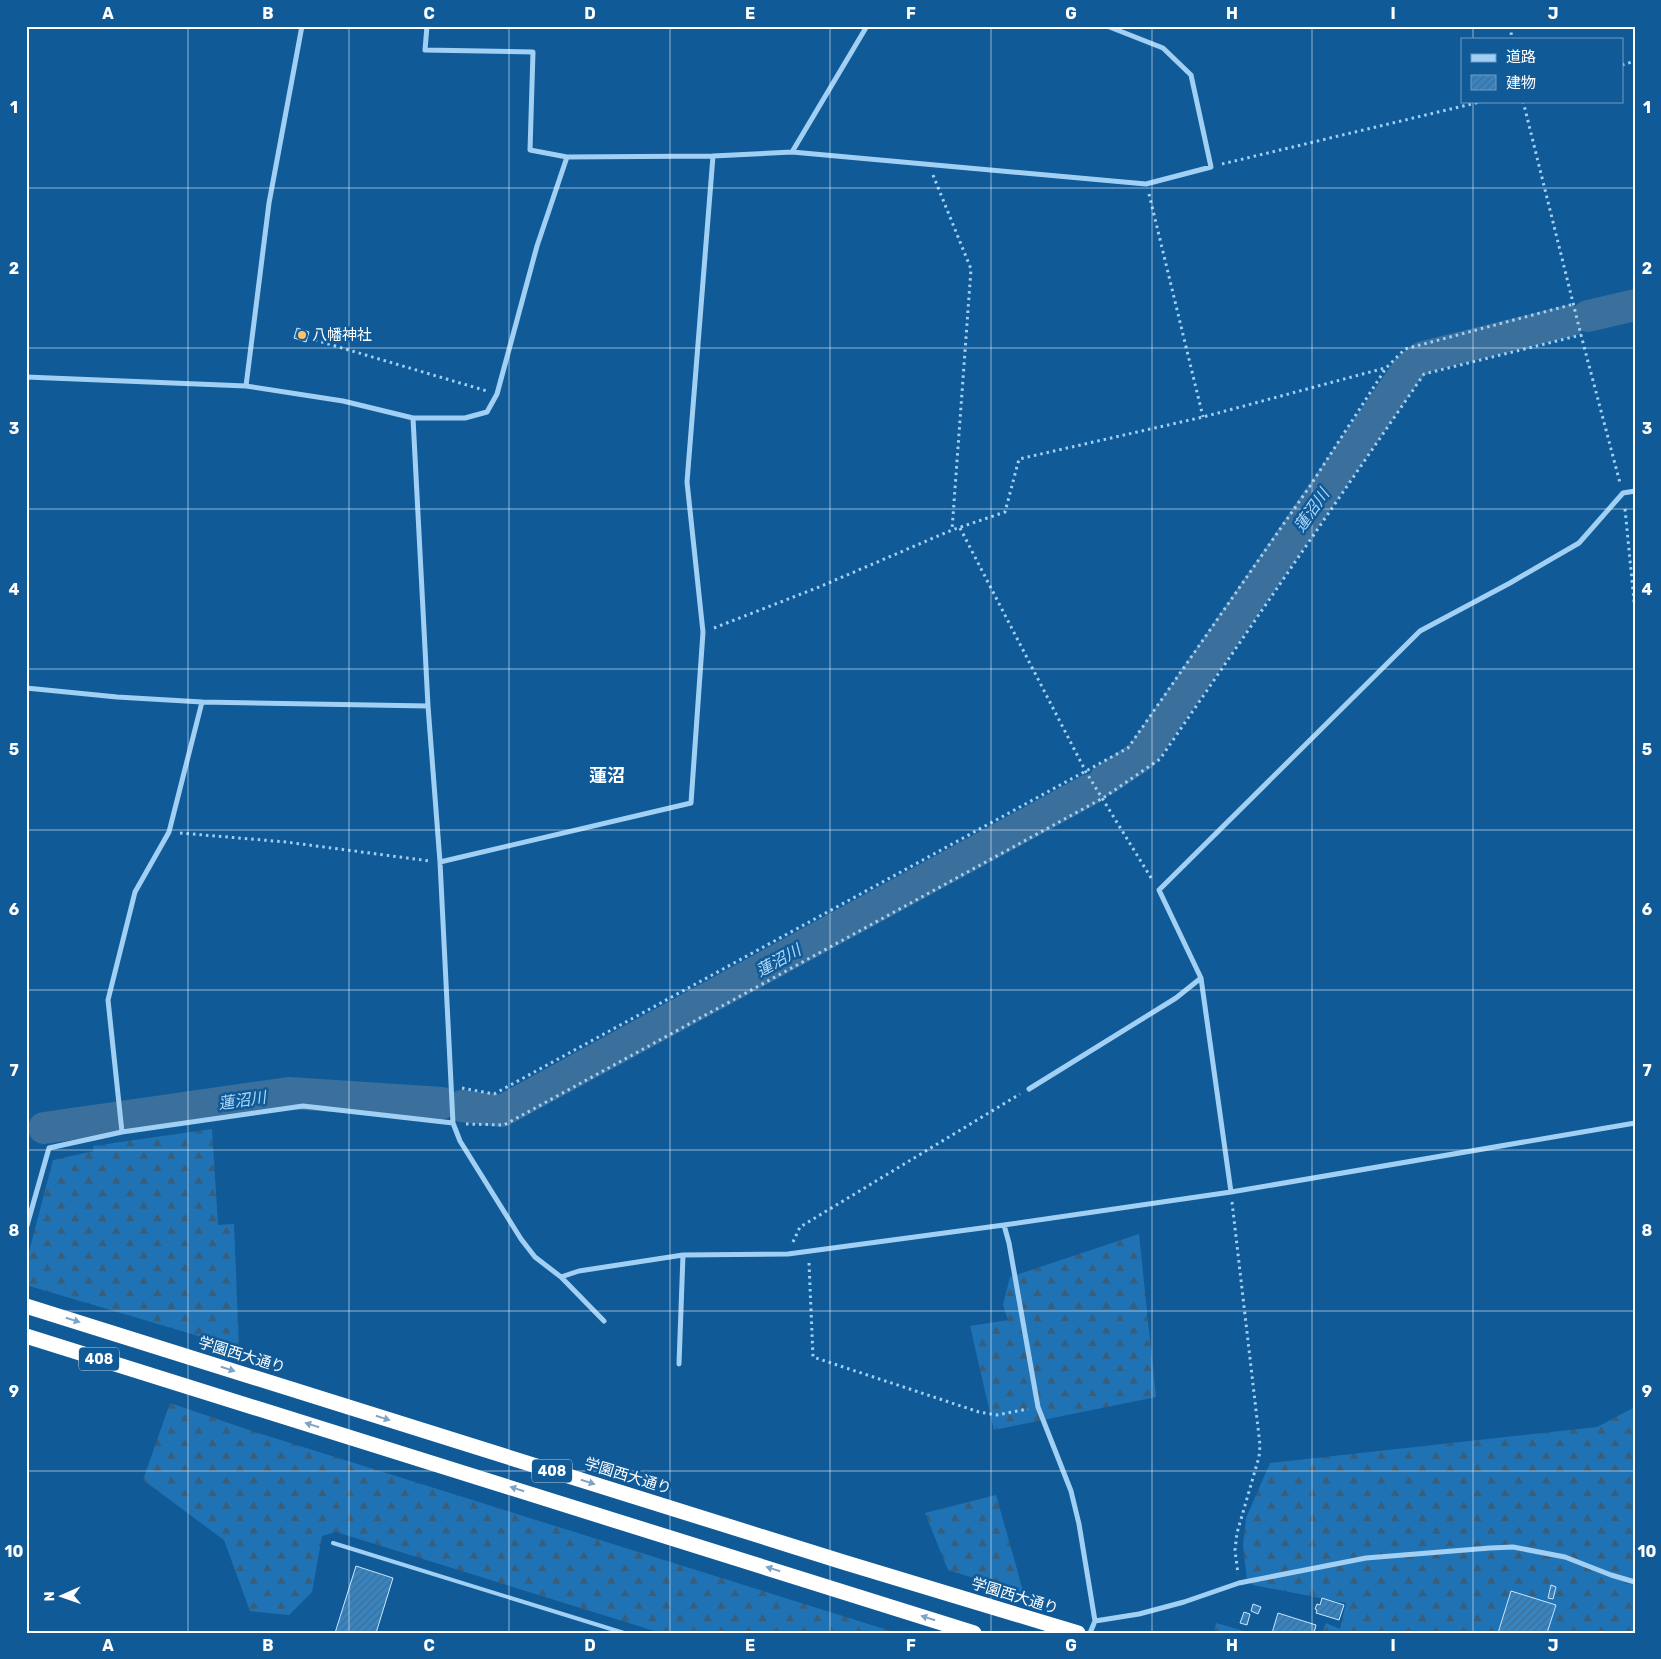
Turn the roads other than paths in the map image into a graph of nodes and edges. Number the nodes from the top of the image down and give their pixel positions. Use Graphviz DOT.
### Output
graph roads {
  1 [pos="302,26"];
  2 [pos="427,26"];
  3 [pos="867,26"];
  4 [pos="1107,26"];
  5 [pos="792,152"];
  6 [pos="713,156"];
  7 [pos="567,157"];
  8 [pos="26,376"];
  9 [pos="246,386"];
  10 [pos="413,418"];
  11 [pos="1635,490"];
  12 [pos="26,688"];
  13 [pos="202,702"];
  14 [pos="428,706"];
  15 [pos="440,862"];
  16 [pos="1201,978"];
  17 [pos="1029,1088"];
  18 [pos="453,1123"];
  19 [pos="1635,1123"];
  20 [pos="121,1129"];
  21 [pos="1231,1192"];
  22 [pos="1004,1225"];
  23 [pos="26,1229"];
  24 [pos="683,1255"];
  25 [pos="561,1277"];
  26 [pos="26,1306"];
  27 [pos="604,1321"];
  28 [pos="26,1336"];
  29 [pos="679,1364"];
  30 [pos="333,1543"];
  31 [pos="1635,1582"];
  32 [pos="1095,1621"];
  33 [pos="624,1633"];
  34 [pos="974,1633"];
  35 [pos="1078,1633"];
  36 [pos="1090,1633"];
  1 -- 9 [label="street"];
  2 -- 7 [label="street"];
  3 -- 5 [label="street"];
  4 -- 5 [label="street"];
  5 -- 6 [label="street"];
  6 -- 7 [label="street"];
  6 -- 15 [label="street"];
  7 -- 10 [label="street"];
  8 -- 9 [label="street"];
  9 -- 10 [label="street"];
  10 -- 14 [label="street"];
  11 -- 16 [label="street"];
  12 -- 13 [label="street"];
  13 -- 14 [label="street"];
  13 -- 20 [label="street"];
  14 -- 15 [label="street"];
  15 -- 18 [label="street"];
  16 -- 17 [label="street"];
  16 -- 21 [label="street"];
  18 -- 20 [label="street"];
  18 -- 25 [label="street"];
  19 -- 21 [label="street"];
  20 -- 23 [label="street"];
  21 -- 22 [label="street"];
  22 -- 24 [label="street"];
  22 -- 32 [label="street"];
  24 -- 25 [label="street"];
  24 -- 29 [label="street"];
  25 -- 27 [label="street"];
  26 -- 35 [label="highway, 学園西大通り / 408, one-way"];
  34 -- 28 [label="highway, 408, one-way"];
  30 -- 33 [label="lane"];
  31 -- 32 [label="street"];
  32 -- 36 [label="street"];
}
